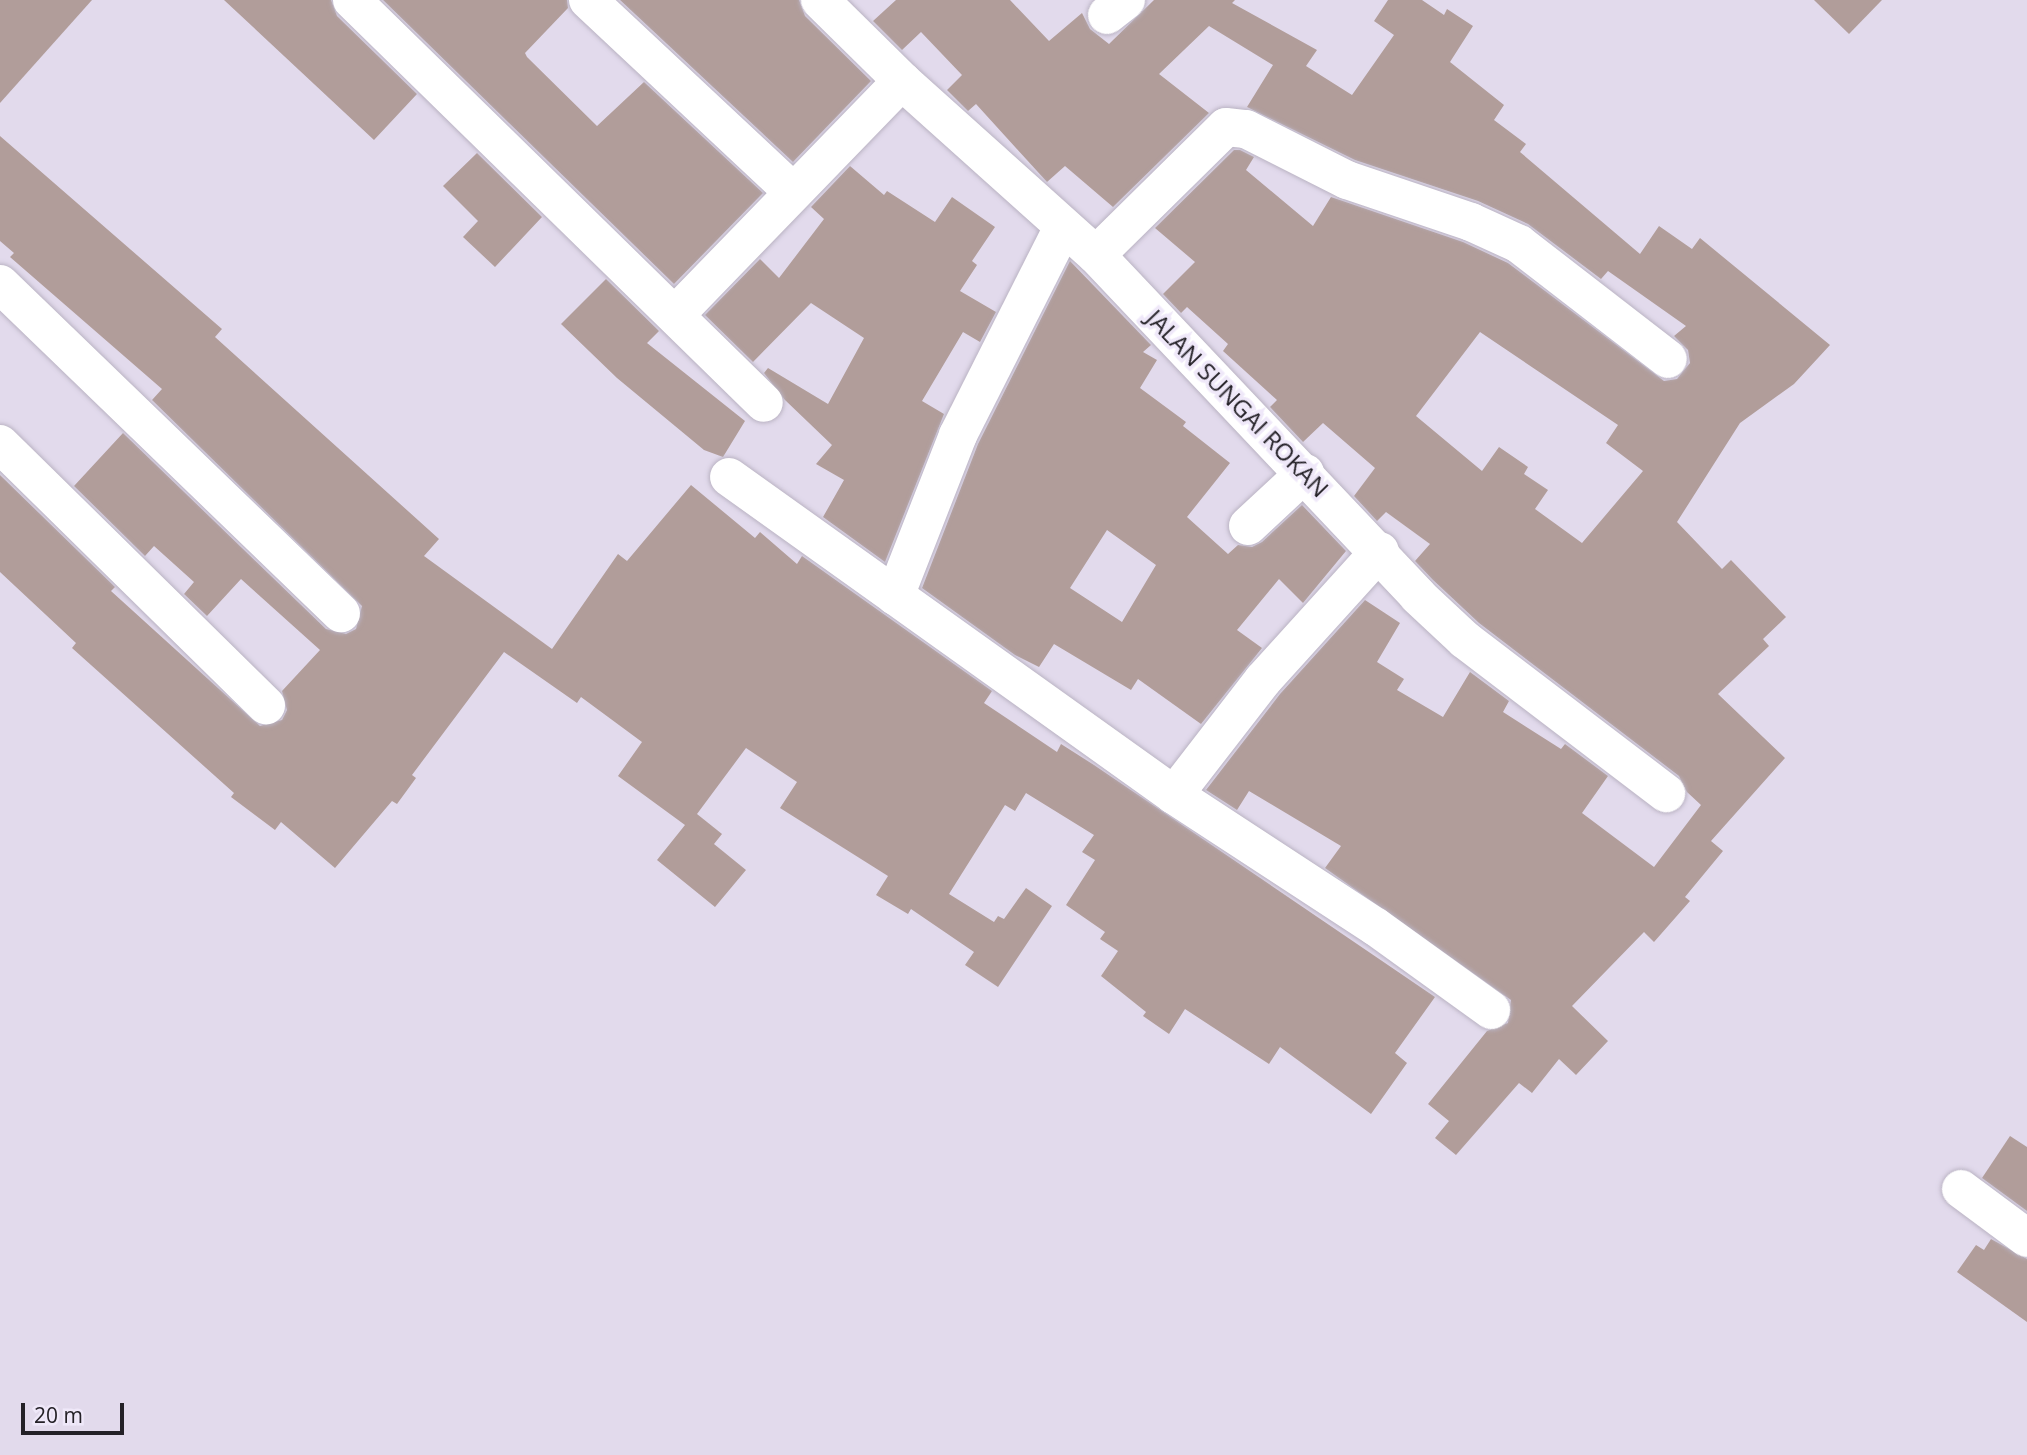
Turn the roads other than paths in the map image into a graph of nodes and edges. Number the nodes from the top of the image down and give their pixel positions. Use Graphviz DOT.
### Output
graph roads {
  1 [pos="352,0"];
  2 [pos="588,0"];
  3 [pos="820,0"];
  4 [pos="902,81"];
  5 [pos="792,191"];
  6 [pos="1063,227"];
  7 [pos="1096,255"];
  8 [pos="1,286"];
  9 [pos="675,315"];
  10 [pos="1668,359"];
  11 [pos="764,403"];
  12 [pos="0,444"];
  13 [pos="1305,473"];
  14 [pos="729,477"];
  15 [pos="1248,526"];
  16 [pos="1380,551"];
  17 [pos="895,596"];
  18 [pos="341,613"];
  19 [pos="267,705"];
  20 [pos="1666,793"];
  21 [pos="1174,795"];
  22 [pos="1491,1010"];
  23 [pos="1961,1189"];
  24 [pos="2027,1238"];
  1 -- 9 [label="street"];
  2 -- 5 [label="street"];
  3 -- 4 [label="street, JALAN SUNGAI ROKAN"];
  4 -- 5 [label="street"];
  4 -- 6 [label="street, JALAN SUNGAI ROKAN"];
  5 -- 9 [label="street"];
  6 -- 7 [label="street, JALAN SUNGAI ROKAN"];
  6 -- 17 [label="street"];
  7 -- 10 [label="street"];
  7 -- 13 [label="street, JALAN SUNGAI ROKAN"];
  8 -- 18 [label="street"];
  9 -- 11 [label="street"];
  12 -- 19 [label="street"];
  13 -- 15 [label="street"];
  13 -- 16 [label="street, JALAN SUNGAI ROKAN"];
  14 -- 17 [label="street"];
  16 -- 20 [label="street, JALAN SUNGAI ROKAN"];
  16 -- 21 [label="street"];
  17 -- 21 [label="street"];
  21 -- 22 [label="street"];
  23 -- 24 [label="street"];
}
